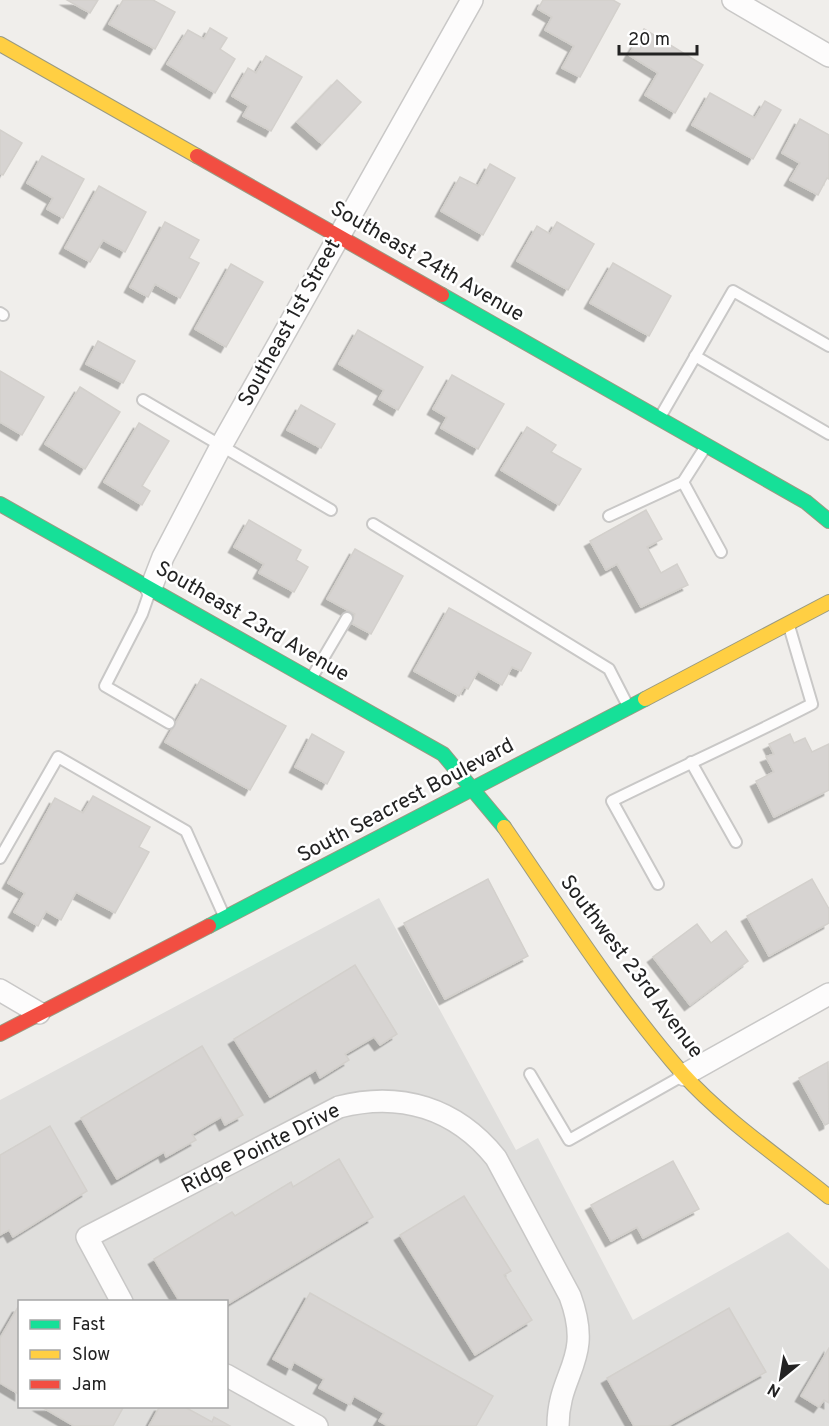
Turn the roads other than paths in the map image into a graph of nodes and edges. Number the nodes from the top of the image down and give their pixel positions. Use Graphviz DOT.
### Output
graph roads {
  1 [pos="472,0"];
  2 [pos="733,0"];
  3 [pos="0,44"];
  4 [pos="829,56"];
  5 [pos="339,236"];
  6 [pos="829,346"];
  7 [pos="695,356"];
  8 [pos="143,400"];
  9 [pos="659,419"];
  10 [pos="829,434"];
  11 [pos="221,446"];
  12 [pos="706,446"];
  13 [pos="683,482"];
  14 [pos="1,507"];
  15 [pos="331,510"];
  16 [pos="609,516"];
  17 [pos="829,521"];
  18 [pos="373,524"];
  19 [pos="721,552"];
  20 [pos="151,588"];
  21 [pos="829,602"];
  22 [pos="347,618"];
  23 [pos="788,623"];
  24 [pos="311,680"];
  25 [pos="629,708"];
  26 [pos="169,723"];
  27 [pos="691,762"];
  28 [pos="473,789"];
  29 [pos="736,842"];
  30 [pos="0,858"];
  31 [pos="658,884"];
  32 [pos="225,918"];
  33 [pos="0,990"];
  34 [pos="829,994"];
  35 [pos="39,1013"];
  36 [pos="0,1034"];
  37 [pos="530,1074"];
  38 [pos="684,1075"];
  39 [pos="829,1197"];
  40 [pos="121,1300"];
  41 [pos="228,1376"];
  42 [pos="317,1426"];
  43 [pos="558,1426"];
  1 -- 5 [label="street, Southeast 1st Street"];
  2 -- 4 [label="street"];
  3 -- 5 [label="street, Southeast 24th Avenue"];
  5 -- 9 [label="street, Southeast 24th Avenue"];
  5 -- 11 [label="street, Southeast 1st Street"];
  6 -- 7 [label="lane"];
  7 -- 9 [label="lane"];
  7 -- 10 [label="lane"];
  8 -- 11 [label="lane"];
  9 -- 12 [label="street, Southeast 24th Avenue"];
  11 -- 15 [label="lane"];
  11 -- 20 [label="street, Southeast 1st Street"];
  12 -- 13 [label="lane"];
  12 -- 17 [label="street, Southeast 24th Avenue"];
  13 -- 16 [label="lane"];
  13 -- 19 [label="lane"];
  14 -- 20 [label="street, Southeast 23rd Avenue"];
  18 -- 25 [label="lane"];
  20 -- 24 [label="street, Southeast 23rd Avenue"];
  20 -- 26 [label="lane"];
  21 -- 23 [label="street, South Seacrest Boulevard"];
  22 -- 24 [label="lane"];
  23 -- 25 [label="street, South Seacrest Boulevard"];
  23 -- 27 [label="lane"];
  24 -- 28 [label="street, Southeast 23rd Avenue"];
  25 -- 28 [label="street, South Seacrest Boulevard"];
  27 -- 29 [label="lane"];
  27 -- 31 [label="lane"];
  28 -- 32 [label="street, South Seacrest Boulevard"];
  28 -- 38 [label="street, Southwest 23rd Avenue"];
  30 -- 32 [label="lane"];
  32 -- 35 [label="street, South Seacrest Boulevard"];
  33 -- 35 [label="street"];
  34 -- 38 [label="street"];
  35 -- 36 [label="street, South Seacrest Boulevard"];
  37 -- 38 [label="lane"];
  38 -- 39 [label="street, Southwest 23rd Avenue"];
  40 -- 43 [label="street, Ridge Pointe Drive"];
  41 -- 42 [label="street"];
}
